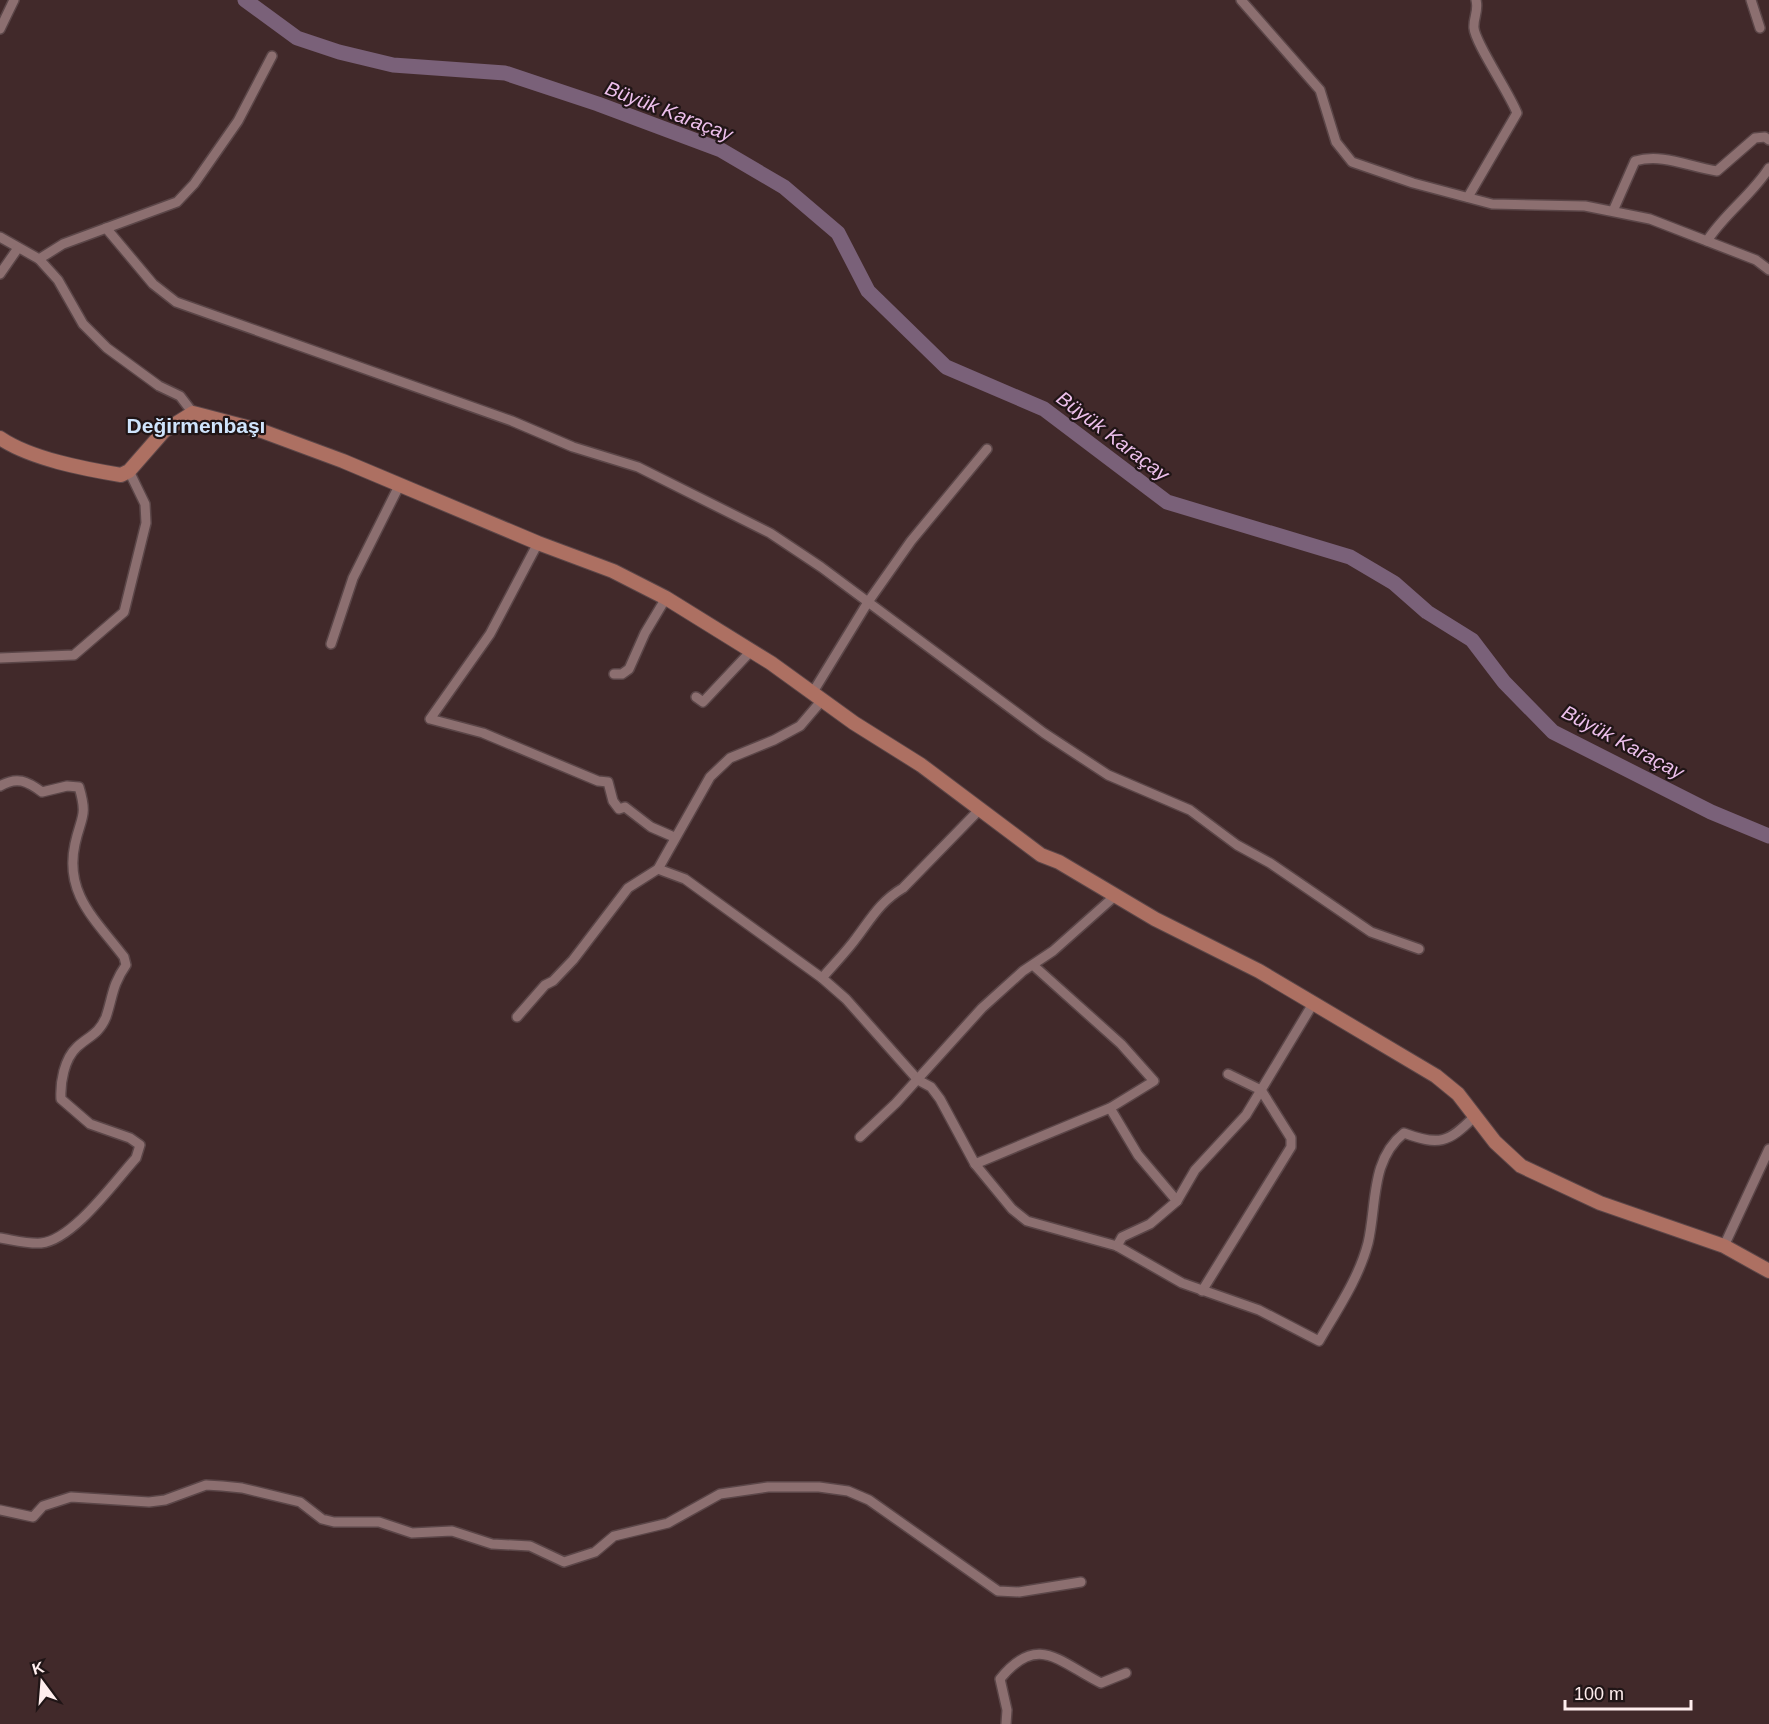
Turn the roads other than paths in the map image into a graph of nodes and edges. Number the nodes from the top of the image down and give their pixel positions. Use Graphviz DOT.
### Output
graph roads {
  1 [pos="15,0"];
  2 [pos="1241,0"];
  3 [pos="1476,0"];
  4 [pos="1751,0"];
  5 [pos="1760,28"];
  6 [pos="0,29"];
  7 [pos="272,56"];
  8 [pos="1769,140"];
  9 [pos="1769,168"];
  10 [pos="1468,197"];
  11 [pos="1613,212"];
  12 [pos="106,228"];
  13 [pos="0,237"];
  14 [pos="1707,241"];
  15 [pos="18,248"];
  16 [pos="39,259"];
  17 [pos="1769,270"];
  18 [pos="0,274"];
  19 [pos="193,413"];
  20 [pos="0,438"];
  21 [pos="987,449"];
  22 [pos="129,471"];
  23 [pos="400,484"];
  24 [pos="538,543"];
  25 [pos="666,598"];
  26 [pos="868,602"];
  27 [pos="331,644"];
  28 [pos="752,650"];
  29 [pos="0,658"];
  30 [pos="614,674"];
  31 [pos="818,696"];
  32 [pos="696,697"];
  33 [pos="0,786"];
  34 [pos="981,808"];
  35 [pos="674,837"];
  36 [pos="658,869"];
  37 [pos="1116,895"];
  38 [pos="1419,949"];
  39 [pos="1034,966"];
  40 [pos="822,978"];
  41 [pos="1314,1002"];
  42 [pos="517,1017"];
  43 [pos="1228,1074"];
  44 [pos="918,1080"];
  45 [pos="1261,1090"];
  46 [pos="1110,1108"];
  47 [pos="1474,1117"];
  48 [pos="860,1137"];
  49 [pos="1769,1149"];
  50 [pos="975,1164"];
  51 [pos="1177,1201"];
  52 [pos="0,1238"];
  53 [pos="1117,1246"];
  54 [pos="1724,1246"];
  55 [pos="1769,1271"];
  56 [pos="1202,1291"];
  57 [pos="0,1510"];
  58 [pos="1081,1582"];
  59 [pos="1126,1673"];
  60 [pos="1006,1724"];
  1 -- 6 [label="street"];
  2 -- 10 [label="street"];
  3 -- 10 [label="street"];
  4 -- 5 [label="street"];
  7 -- 12 [label="street"];
  8 -- 11 [label="street"];
  9 -- 14 [label="street"];
  10 -- 11 [label="street"];
  11 -- 14 [label="street"];
  12 -- 16 [label="street"];
  12 -- 26 [label="street"];
  13 -- 15 [label="street"];
  14 -- 17 [label="street"];
  15 -- 16 [label="street"];
  15 -- 18 [label="street"];
  16 -- 19 [label="street"];
  19 -- 22 [label="street"];
  19 -- 23 [label="street"];
  20 -- 22 [label="street"];
  21 -- 26 [label="street"];
  22 -- 29 [label="street"];
  23 -- 24 [label="street"];
  23 -- 27 [label="street"];
  24 -- 25 [label="street"];
  24 -- 35 [label="street"];
  25 -- 28 [label="street"];
  25 -- 30 [label="street"];
  26 -- 31 [label="street"];
  26 -- 38 [label="street"];
  28 -- 31 [label="street"];
  28 -- 32 [label="street"];
  31 -- 34 [label="street"];
  31 -- 35 [label="street"];
  33 -- 52 [label="street"];
  34 -- 37 [label="street"];
  34 -- 40 [label="street"];
  35 -- 36 [label="street"];
  36 -- 40 [label="street"];
  36 -- 42 [label="street"];
  37 -- 39 [label="street"];
  37 -- 41 [label="street"];
  39 -- 44 [label="street"];
  39 -- 46 [label="street"];
  40 -- 44 [label="street"];
  41 -- 45 [label="street"];
  41 -- 47 [label="street"];
  43 -- 45 [label="street"];
  44 -- 48 [label="street"];
  44 -- 50 [label="street"];
  45 -- 51 [label="street"];
  45 -- 56 [label="street"];
  46 -- 50 [label="street"];
  46 -- 51 [label="street"];
  47 -- 54 [label="street"];
  47 -- 56 [label="street"];
  49 -- 54 [label="street"];
  50 -- 53 [label="street"];
  51 -- 53 [label="street"];
  53 -- 56 [label="street"];
  54 -- 55 [label="street"];
  57 -- 58 [label="street"];
  59 -- 60 [label="street"];
}
